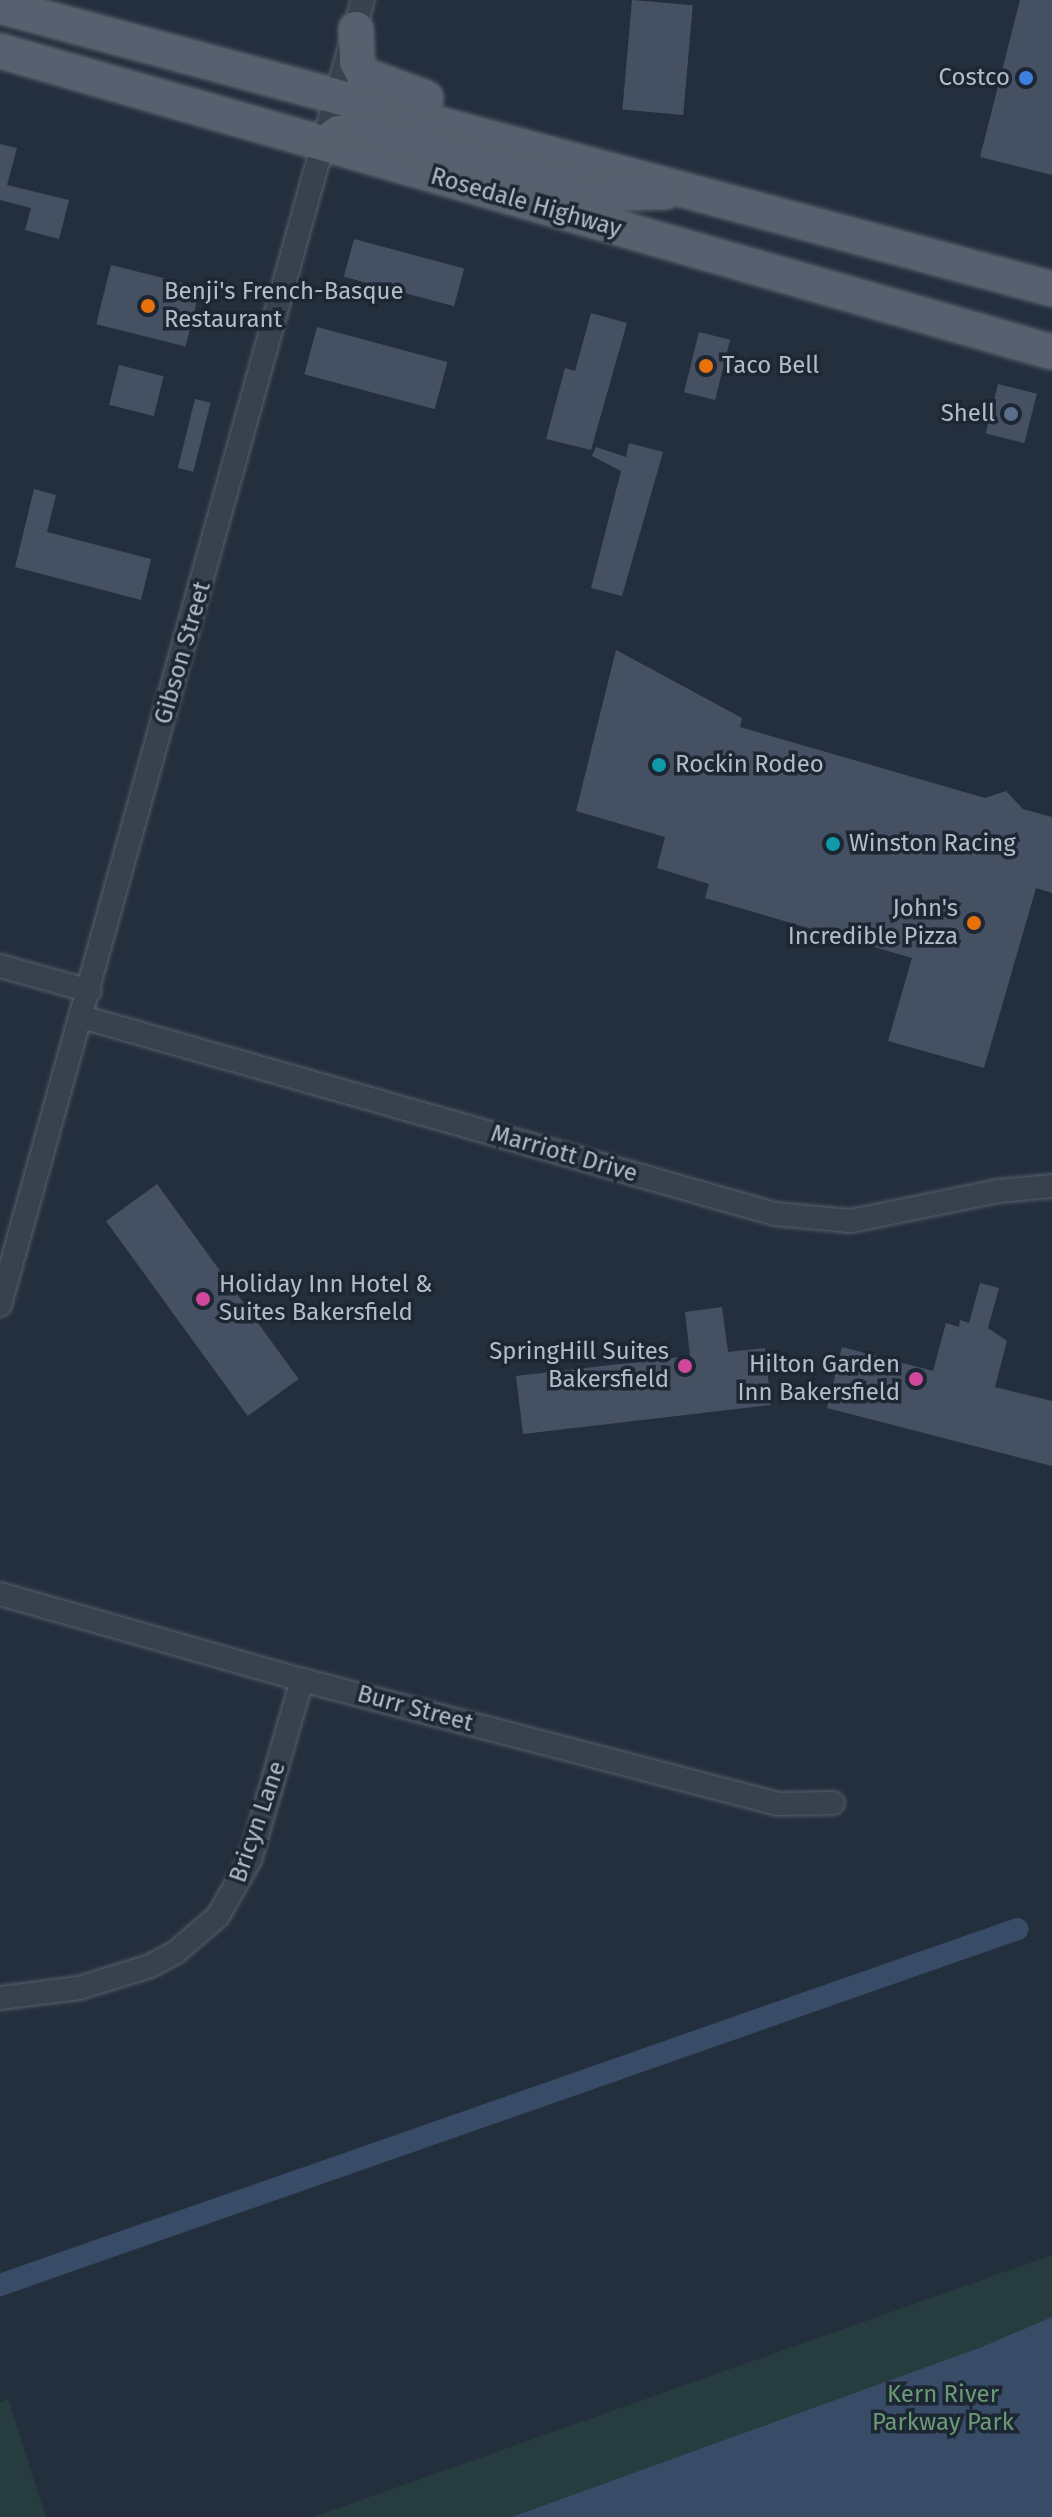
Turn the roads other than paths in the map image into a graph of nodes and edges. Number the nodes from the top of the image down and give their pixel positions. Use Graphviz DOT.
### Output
graph roads {
  1 [pos="0,6"];
  2 [pos="360,15"];
  3 [pos="0,51"];
  4 [pos="337,96"];
  5 [pos="325,143"];
  6 [pos="686,188"];
  7 [pos="1052,289"];
  8 [pos="1052,352"];
  9 [pos="0,966"];
  10 [pos="90,991"];
  11 [pos="82,1017"];
  12 [pos="1052,1186"];
  13 [pos="0,1305"];
  14 [pos="0,1594"];
  15 [pos="302,1680"];
  16 [pos="833,1803"];
  17 [pos="0,1998"];
  1 -- 4 [label="main road"];
  2 -- 4 [label="street, Gibson Street"];
  2 -- 6 [label="main road"];
  3 -- 5 [label="main road, Rosedale Highway"];
  4 -- 5 [label="street, Gibson Street"];
  4 -- 6 [label="main road"];
  5 -- 6 [label="main road"];
  5 -- 8 [label="main road, Rosedale Highway"];
  5 -- 10 [label="street, Gibson Street"];
  6 -- 7 [label="main road"];
  9 -- 10 [label="street"];
  10 -- 11 [label="street, Gibson Street"];
  11 -- 12 [label="street, Marriott Drive"];
  11 -- 13 [label="street, Gibson Street"];
  14 -- 15 [label="street, Burr Street"];
  15 -- 16 [label="street, Burr Street"];
  15 -- 17 [label="street, Bricyn Lane"];
}
